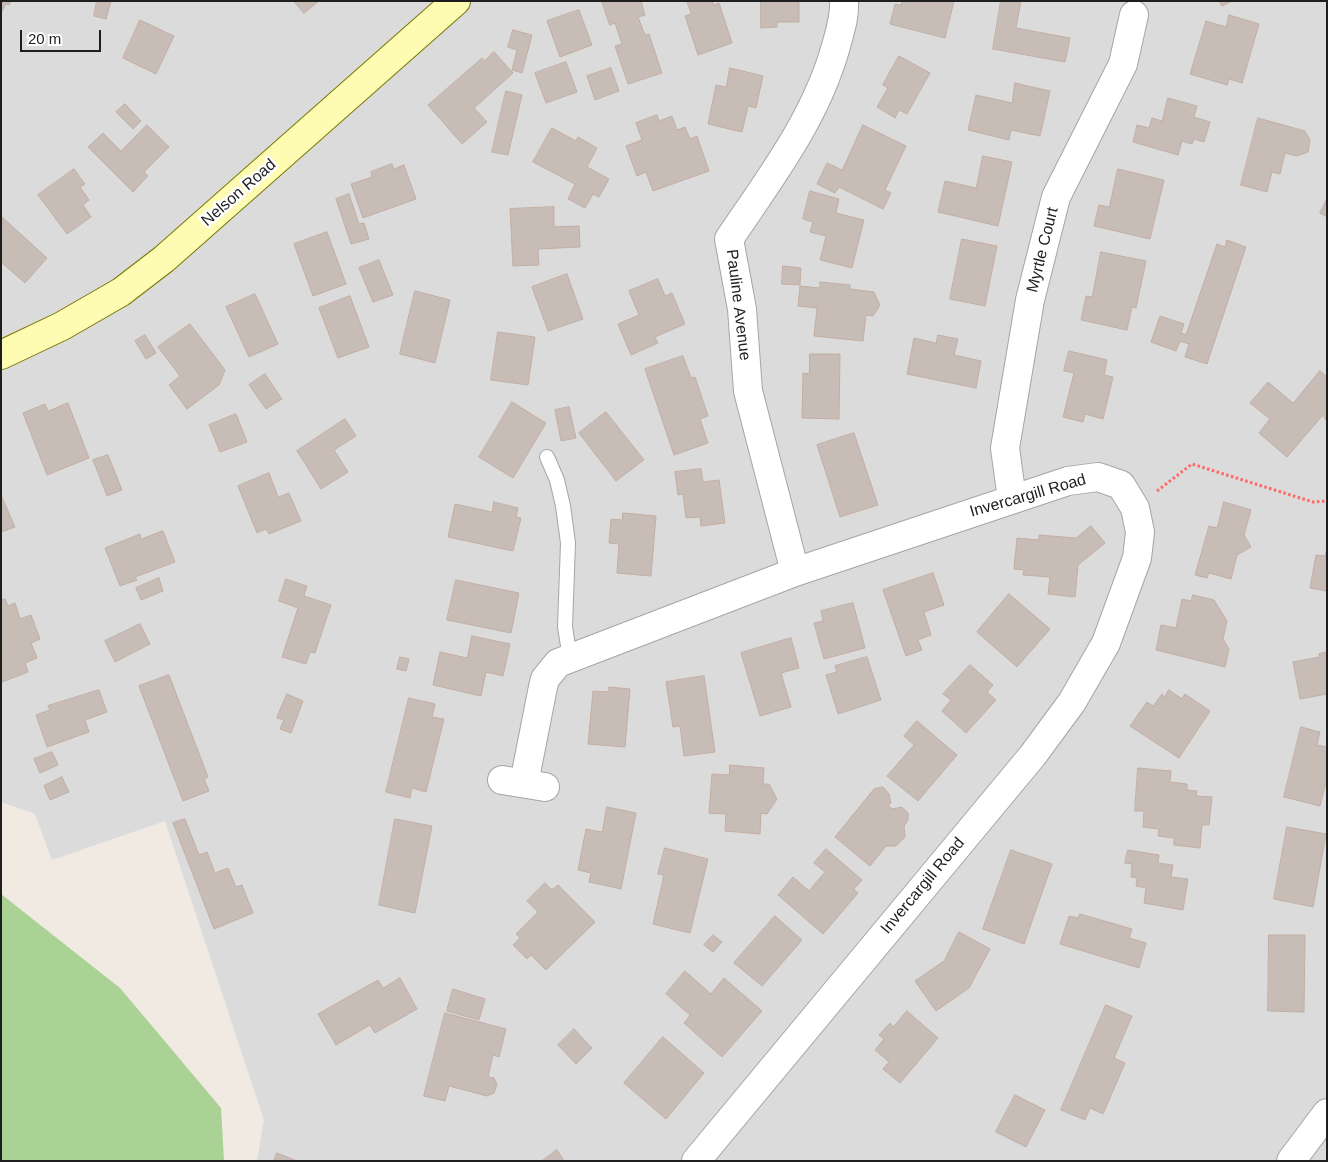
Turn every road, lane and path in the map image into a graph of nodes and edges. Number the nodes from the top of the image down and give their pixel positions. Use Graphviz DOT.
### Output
graph roads {
  1 [pos="456,1"];
  2 [pos="844,1"];
  3 [pos="1134,16"];
  4 [pos="1,355"];
  5 [pos="547,457"];
  6 [pos="1012,499"];
  7 [pos="1327,501"];
  8 [pos="1135,508"];
  9 [pos="795,572"];
  10 [pos="570,658"];
  11 [pos="523,783"];
  12 [pos="1327,1113"];
  13 [pos="696,1161"];
  14 [pos="1291,1161"];
  1 -- 4 [label="street, Nelson Road"];
  2 -- 9 [label="street, Pauline Avenue"];
  3 -- 6 [label="street, Myrtle Court"];
  5 -- 10 [label="lane"];
  6 -- 8 [label="street, Invercargill Road"];
  6 -- 9 [label="street, Invercargill Road"];
  7 -- 8 [label="path"];
  8 -- 13 [label="street, Invercargill Road"];
  9 -- 10 [label="street, Invercargill Road"];
  10 -- 11 [label="street, Invercargill Road"];
  12 -- 14 [label="street"];
}
